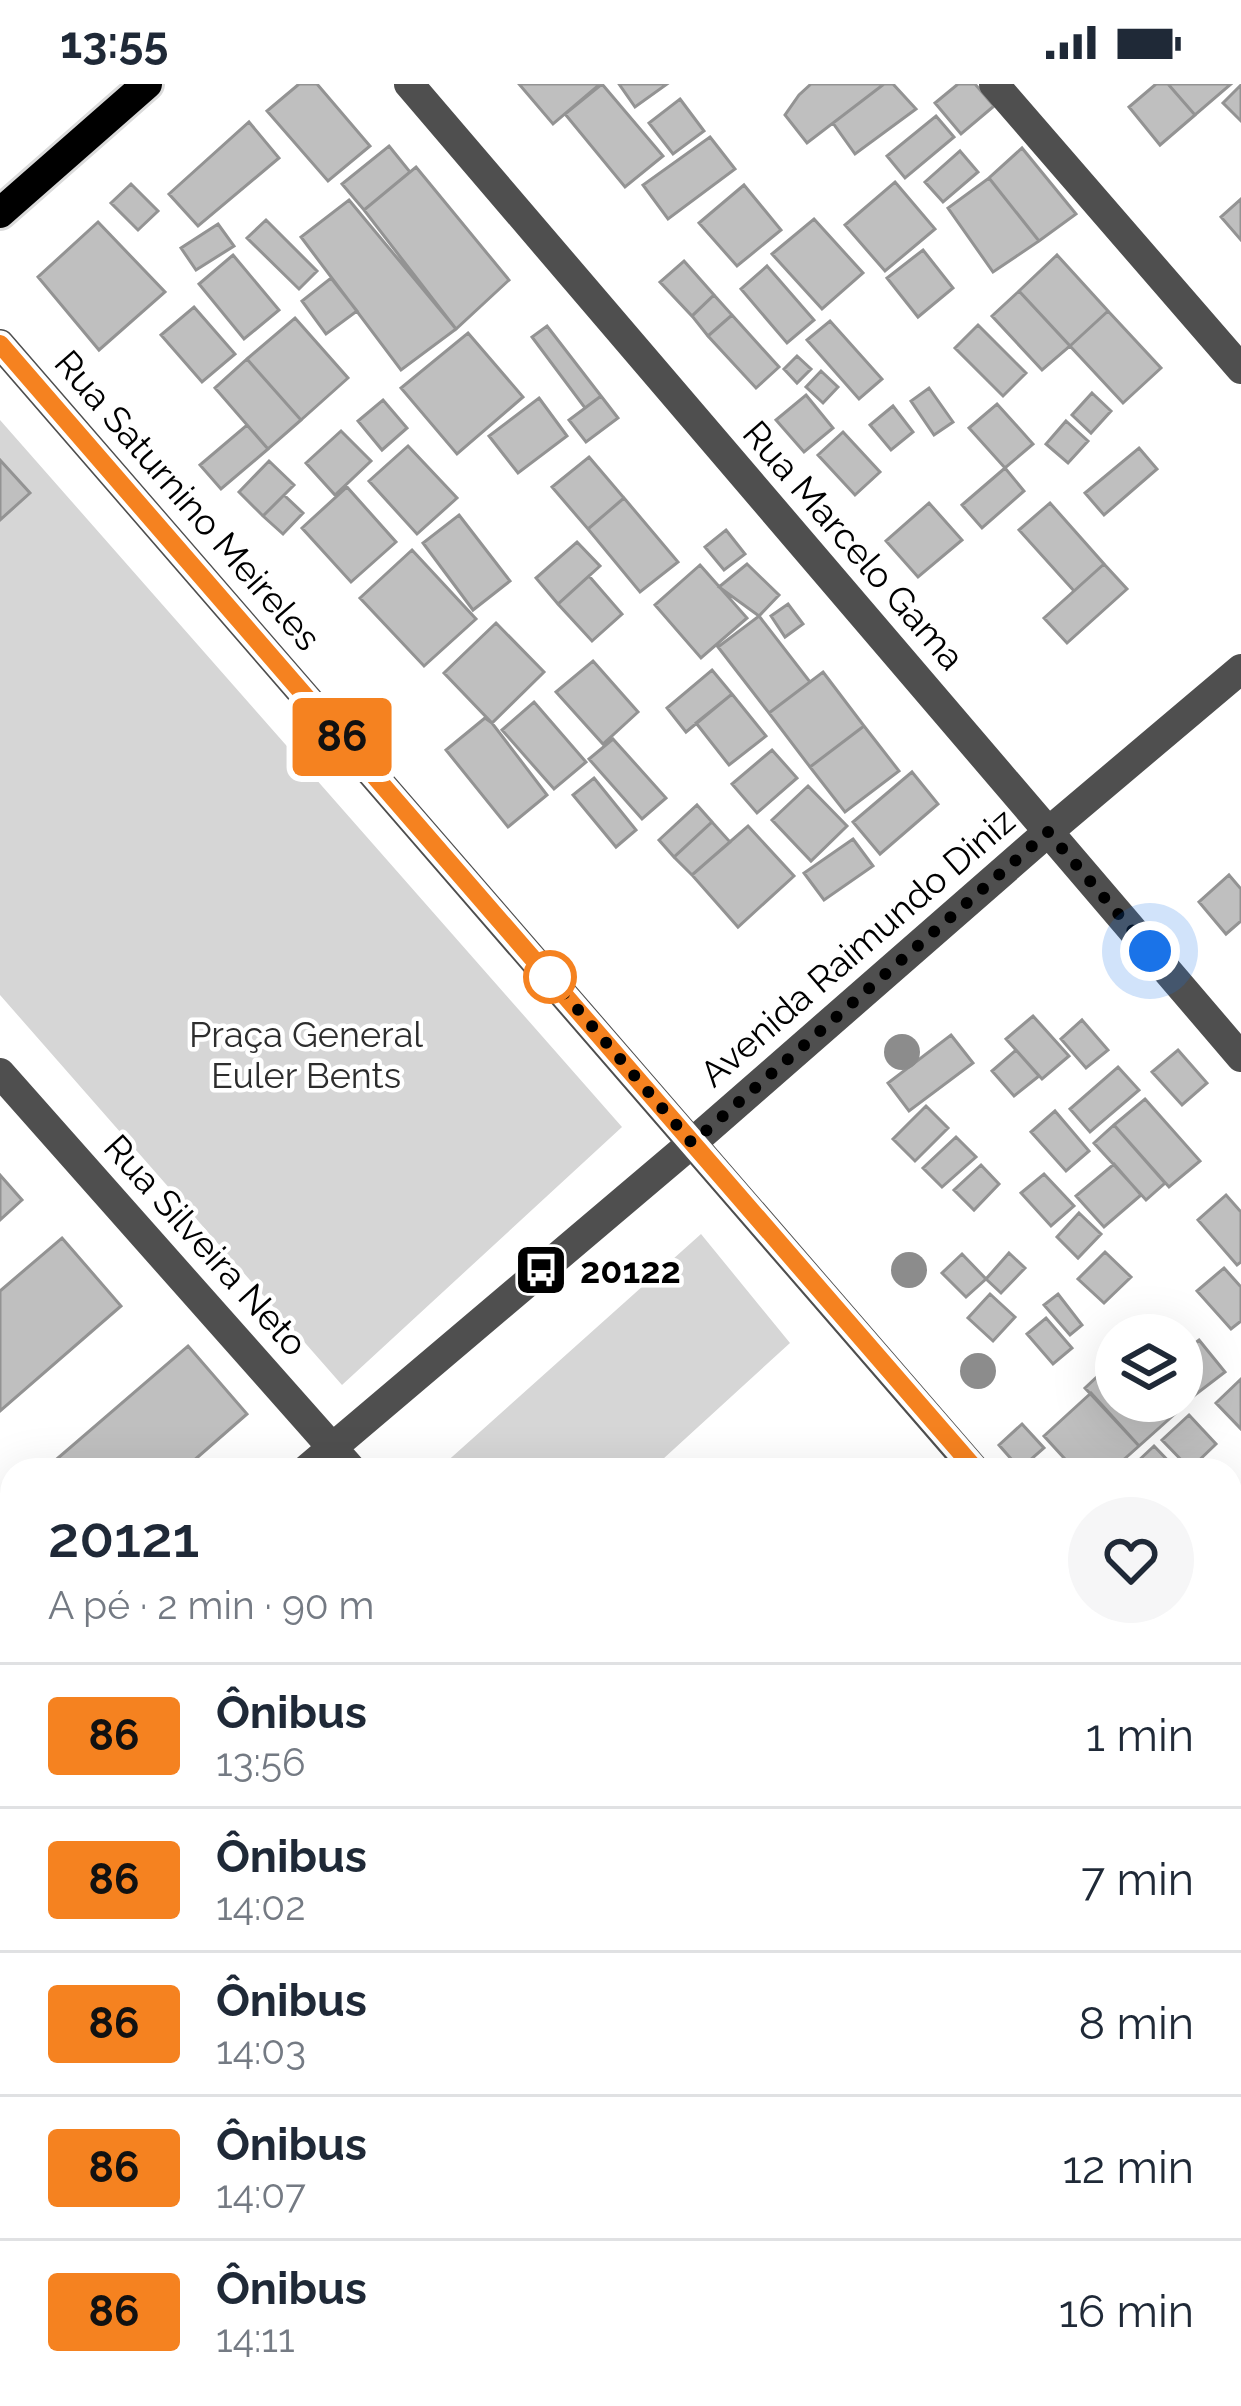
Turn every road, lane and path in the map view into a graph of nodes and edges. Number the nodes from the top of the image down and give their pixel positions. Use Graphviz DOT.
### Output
graph roads {
  1 [pos="146,84"];
  2 [pos="409,84"];
  3 [pos="994,84"];
  4 [pos="0,213"];
  5 [pos="0,344"];
  6 [pos="1241,369"];
  7 [pos="1241,669"];
  8 [pos="1048,832"];
  9 [pos="1241,1057"];
  10 [pos="0,1073"];
  11 [pos="692,1143"];
  12 [pos="342,1458"];
  13 [pos="966,1458"];
  1 -- 4 [label="main road"];
  2 -- 8 [label="street, Rua Marcelo Gama"];
  3 -- 6 [label="street"];
  5 -- 11 [label="street, Rua Saturnino Meireles"];
  7 -- 8 [label="street, Avenida Raimundo Diniz"];
  8 -- 9 [label="street, Rua Marcelo Gama"];
  8 -- 11 [label="street, Avenida Raimundo Diniz"];
  10 -- 12 [label="street, Rua Silveira Neto"];
  11 -- 12 [label="street, Avenida Raimundo Diniz"];
  11 -- 13 [label="street, Rua Saturnino Meireles"];
}
